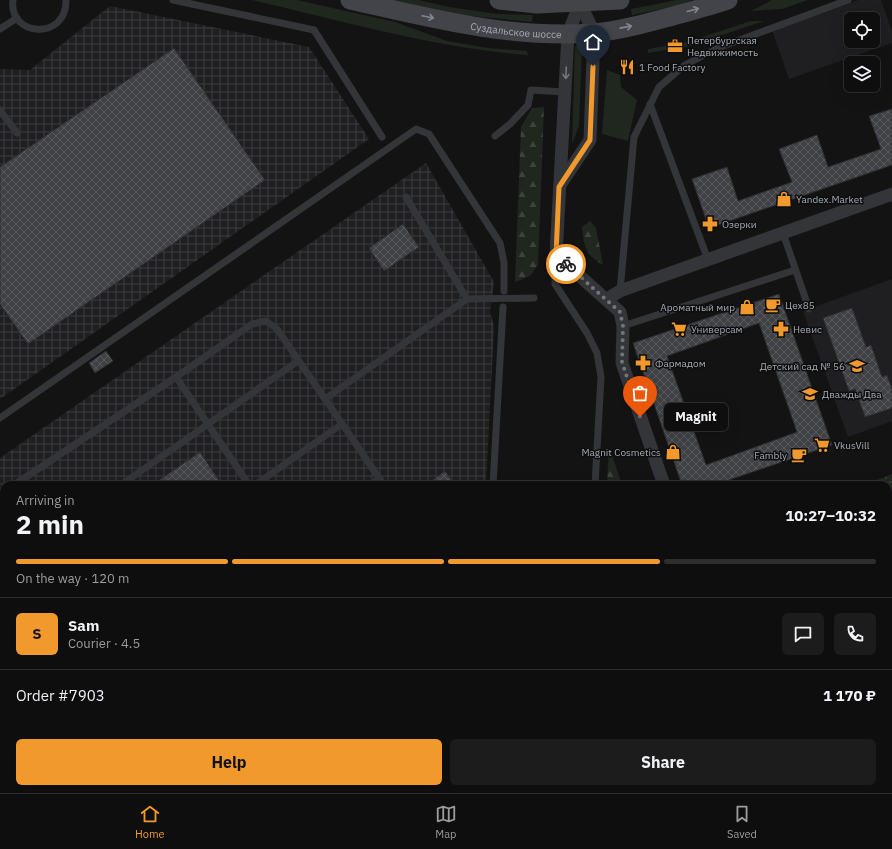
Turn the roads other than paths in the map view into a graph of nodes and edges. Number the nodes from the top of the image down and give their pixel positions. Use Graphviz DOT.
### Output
graph roads {
  1 [pos="12,0"];
  2 [pos="66,0"];
  3 [pos="174,0"];
  4 [pos="350,0"];
  5 [pos="499,0"];
  6 [pos="620,0"];
  7 [pos="728,0"];
  8 [pos="848,0"];
  9 [pos="580,3"];
  10 [pos="17,18"];
  11 [pos="0,29"];
  12 [pos="594,33"];
  13 [pos="568,34"];
  14 [pos="565,92"];
  15 [pos="650,104"];
  16 [pos="0,110"];
  17 [pos="17,133"];
  18 [pos="495,136"];
  19 [pos="382,137"];
  20 [pos="559,187"];
  21 [pos="892,194"];
  22 [pos="406,197"];
  23 [pos="782,233"];
  24 [pos="556,255"];
  25 [pos="708,260"];
  26 [pos="795,270"];
  27 [pos="504,291"];
  28 [pos="620,291"];
  29 [pos="534,298"];
  30 [pos="467,299"];
  31 [pos="607,299"];
  32 [pos="503,307"];
  33 [pos="809,309"];
  34 [pos="623,326"];
  35 [pos="298,361"];
  36 [pos="176,377"];
  37 [pos="325,399"];
  38 [pos="0,418"];
  39 [pos="208,424"];
  40 [pos="342,424"];
  41 [pos="379,478"];
  42 [pos="20,481"];
  43 [pos="127,481"];
  44 [pos="246,481"];
  45 [pos="261,481"];
  46 [pos="375,481"];
  47 [pos="381,481"];
  48 [pos="493,481"];
  49 [pos="595,481"];
  50 [pos="663,481"];
  1 -- 10 [label="lane"];
  2 -- 10 [label="lane"];
  3 -- 19 [label="lane"];
  4 -- 13 [label="main road, Суздальское шоссе, one-way"];
  5 -- 9 [label="main road"];
  6 -- 9 [label="main road"];
  12 -- 7 [label="main road, Суздальское шоссе, one-way"];
  8 -- 15 [label="lane"];
  9 -- 12 [label="street"];
  9 -- 13 [label="street"];
  10 -- 11 [label="lane"];
  12 -- 13 [label="main road, Суздальское шоссе"];
  12 -- 20 [label="street"];
  13 -- 14 [label="street, one-way"];
  14 -- 18 [label="lane"];
  14 -- 20 [label="street"];
  15 -- 25 [label="lane"];
  15 -- 28 [label="lane"];
  16 -- 17 [label="lane"];
  20 -- 24 [label="street"];
  21 -- 23 [label="street"];
  22 -- 30 [label="lane"];
  23 -- 25 [label="street"];
  23 -- 26 [label="lane"];
  24 -- 31 [label="street"];
  24 -- 49 [label="lane"];
  25 -- 28 [label="street"];
  26 -- 33 [label="lane"];
  26 -- 34 [label="lane"];
  27 -- 38 [label="lane"];
  28 -- 31 [label="street"];
  29 -- 30 [label="lane"];
  30 -- 37 [label="lane"];
  31 -- 34 [label="street"];
  32 -- 48 [label="lane"];
  34 -- 50 [label="street"];
  35 -- 36 [label="lane"];
  35 -- 37 [label="lane"];
  35 -- 39 [label="lane"];
  36 -- 39 [label="lane"];
  36 -- 42 [label="lane"];
  37 -- 40 [label="lane"];
  39 -- 43 [label="lane"];
  39 -- 44 [label="lane"];
  40 -- 41 [label="lane"];
  40 -- 45 [label="lane"];
  41 -- 46 [label="lane"];
  41 -- 47 [label="lane"];
}
